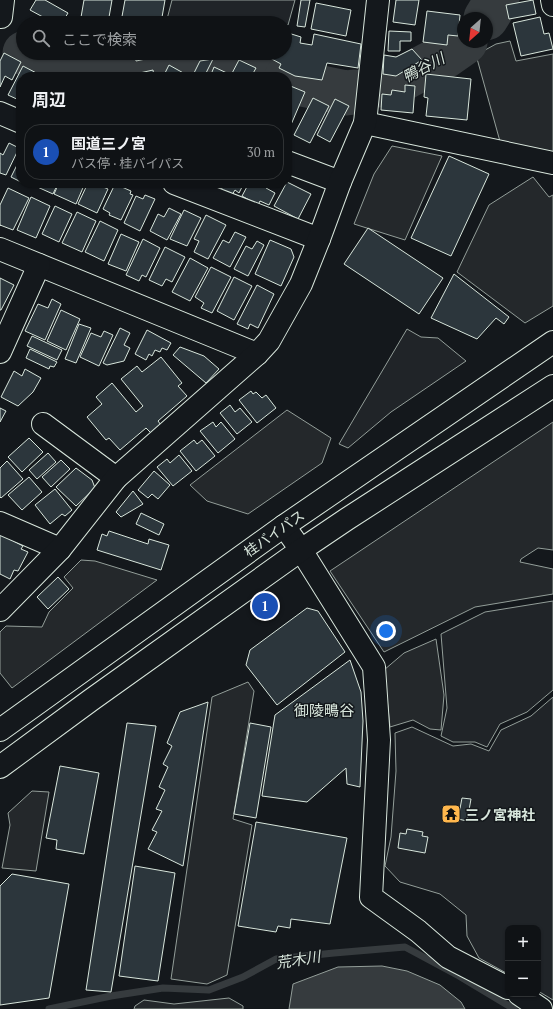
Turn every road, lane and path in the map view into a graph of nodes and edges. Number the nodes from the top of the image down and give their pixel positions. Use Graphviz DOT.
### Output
graph roads {
  1 [pos="378,0"];
  2 [pos="552,0"];
  3 [pos="553,5"];
  4 [pos="0,114"];
  5 [pos="16,120"];
  6 [pos="365,123"];
  7 [pos="553,163"];
  8 [pos="292,164"];
  9 [pos="340,182"];
  10 [pos="187,188"];
  11 [pos="319,239"];
  12 [pos="0,249"];
  13 [pos="39,265"];
  14 [pos="553,342"];
  15 [pos="0,352"];
  16 [pos="257,354"];
  17 [pos="553,386"];
  18 [pos="43,424"];
  19 [pos="116,478"];
  20 [pos="0,523"];
  21 [pos="284,526"];
  22 [pos="60,549"];
  23 [pos="301,550"];
  24 [pos="0,610"];
  25 [pos="0,730"];
  26 [pos="0,767"];
  27 [pos="505,986"];
  28 [pos="523,997"];
  29 [pos="541,1009"];
  1 -- 6 [label="main road"];
  2 -- 3 [label="main road"];
  4 -- 5 [label="main road"];
  6 -- 7 [label="main road"];
  6 -- 9 [label="main road"];
  8 -- 9 [label="main road"];
  9 -- 11 [label="main road"];
  10 -- 11 [label="main road"];
  11 -- 16 [label="main road"];
  12 -- 13 [label="main road"];
  13 -- 15 [label="main road"];
  13 -- 16 [label="main road"];
  14 -- 21 [label="main road, 桂バイパス"];
  16 -- 19 [label="main road"];
  17 -- 23 [label="main road"];
  18 -- 19 [label="main road"];
  19 -- 22 [label="main road"];
  20 -- 22 [label="main road"];
  21 -- 23 [label="main road"];
  21 -- 25 [label="main road, 桂バイパス"];
  22 -- 24 [label="main road"];
  23 -- 26 [label="main road"];
  23 -- 27 [label="main road"];
  28 -- 29 [label="main road"];
}
